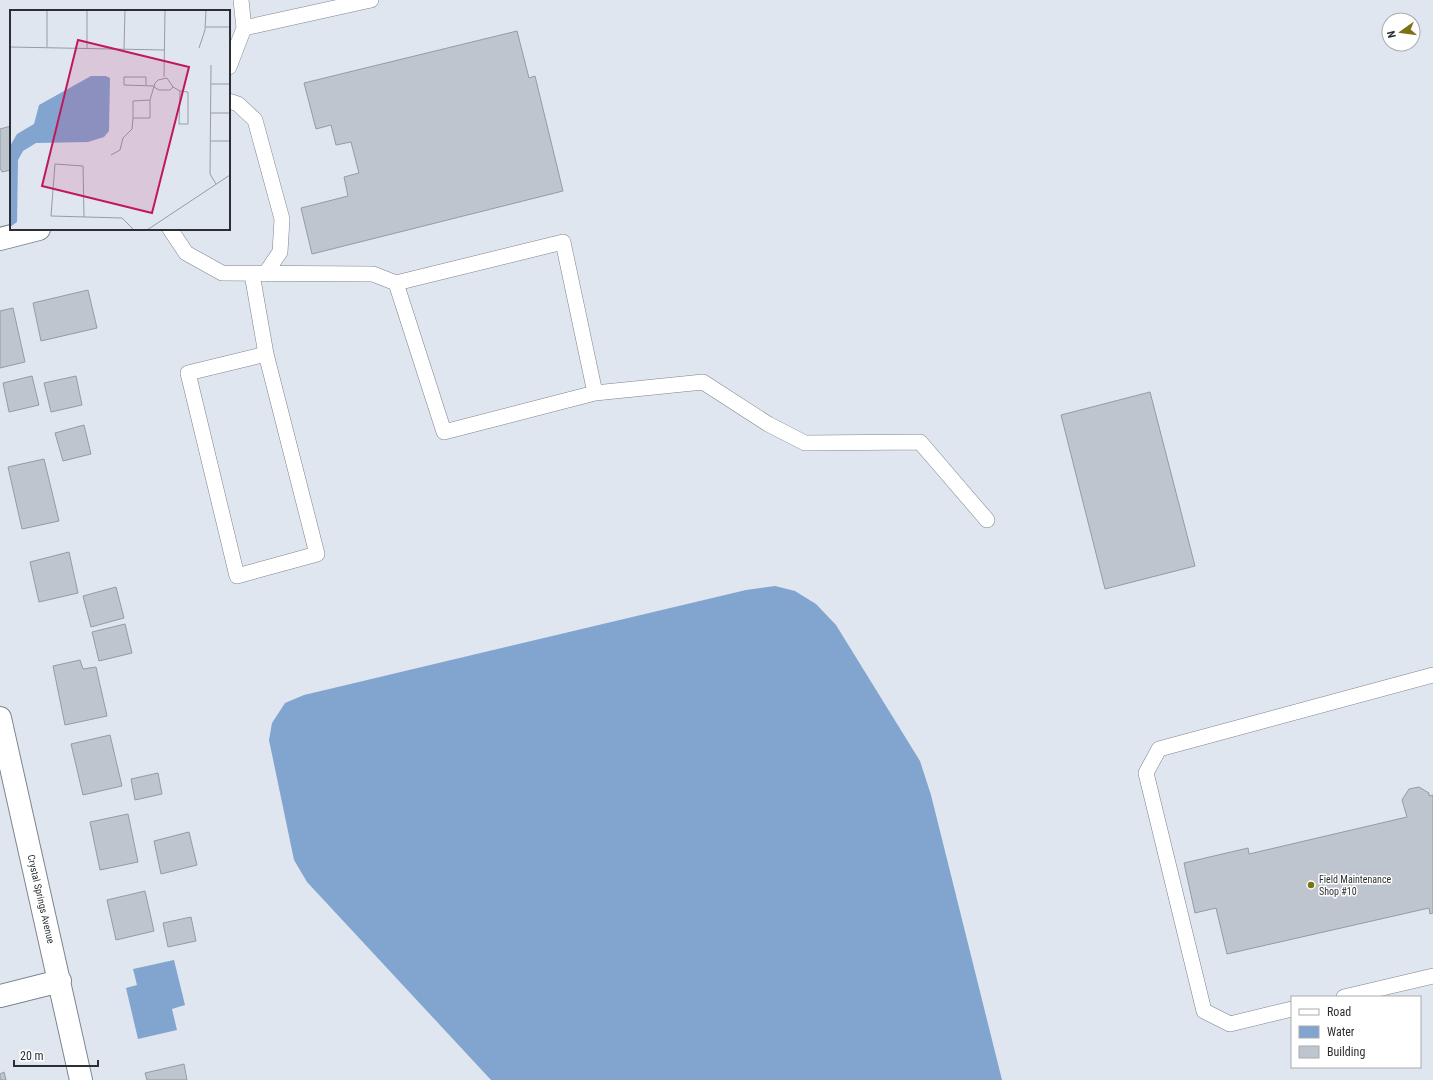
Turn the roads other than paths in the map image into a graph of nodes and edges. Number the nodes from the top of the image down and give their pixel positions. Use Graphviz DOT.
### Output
graph roads {
  1 [pos="241,0"];
  2 [pos="371,0"];
  3 [pos="244,28"];
  4 [pos="230,64"];
  5 [pos="230,101"];
  6 [pos="35,230"];
  7 [pos="171,230"];
  8 [pos="0,238"];
  9 [pos="258,274"];
  10 [pos="396,283"];
  11 [pos="266,354"];
  12 [pos="595,393"];
  13 [pos="987,520"];
  14 [pos="1433,675"];
  15 [pos="0,718"];
  16 [pos="1433,976"];
  17 [pos="60,981"];
  18 [pos="0,996"];
  19 [pos="1348,996"];
  20 [pos="1291,1009"];
  21 [pos="81,1080"];
  1 -- 3 [label="lane"];
  2 -- 3 [label="lane"];
  3 -- 4 [label="lane"];
  5 -- 9 [label="lane"];
  6 -- 8 [label="street"];
  7 -- 9 [label="lane"];
  9 -- 10 [label="lane"];
  9 -- 11 [label="lane"];
  10 -- 12 [label="lane"];
  10 -- 12 [label="lane"];
  11 -- 11 [label="lane"];
  12 -- 13 [label="lane"];
  14 -- 20 [label="lane"];
  15 -- 17 [label="street, Crystal Springs Avenue"];
  16 -- 19 [label="lane"];
  17 -- 18 [label="street"];
  17 -- 21 [label="street, Crystal Springs Avenue"];
}
